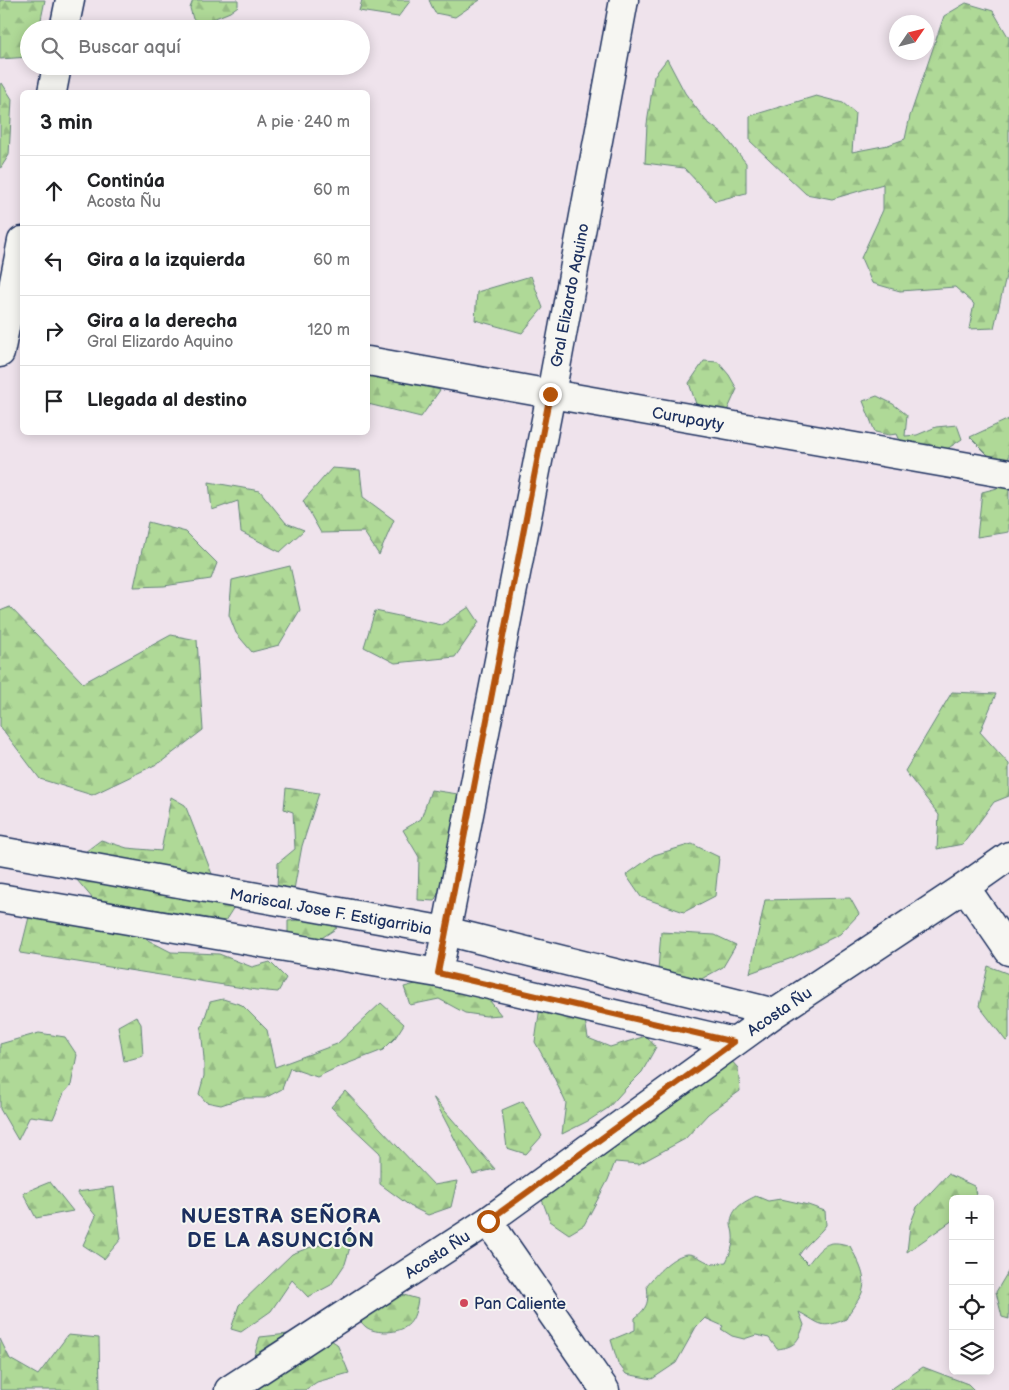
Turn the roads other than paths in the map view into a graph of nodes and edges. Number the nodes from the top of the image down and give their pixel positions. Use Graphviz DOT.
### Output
graph roads {
  1 [pos="70,0"];
  2 [pos="624,0"];
  3 [pos="66,20"];
  4 [pos="55,75"];
  5 [pos="52,90"];
  6 [pos="20,251"];
  7 [pos="11,296"];
  8 [pos="0,354"];
  9 [pos="370,361"];
  10 [pos="550,394"];
  11 [pos="1009,474"];
  12 [pos="0,852"];
  13 [pos="1009,856"];
  14 [pos="965,887"];
  15 [pos="0,898"];
  16 [pos="446,931"];
  17 [pos="1009,951"];
  18 [pos="438,973"];
  19 [pos="775,1013"];
  20 [pos="734,1042"];
  21 [pos="488,1221"];
  22 [pos="230,1390"];
  23 [pos="605,1390"];
  1 -- 3 [label="street"];
  2 -- 10 [label="street, Gral Elizardo Aquino"];
  4 -- 5 [label="street"];
  6 -- 7 [label="street"];
  7 -- 8 [label="street"];
  9 -- 10 [label="street, Curupayty"];
  10 -- 11 [label="street, Curupayty"];
  10 -- 16 [label="street, Gral Elizardo Aquino"];
  12 -- 16 [label="street, Mariscal. Jose F. Estigarribia"];
  13 -- 14 [label="street, Acosta Ñu"];
  14 -- 17 [label="street"];
  14 -- 19 [label="street, Acosta Ñu"];
  15 -- 18 [label="street"];
  16 -- 18 [label="street, Gral Elizardo Aquino"];
  16 -- 19 [label="street, Mariscal. Jose F. Estigarribia"];
  18 -- 20 [label="street"];
  19 -- 20 [label="street, Acosta Ñu"];
  20 -- 21 [label="street, Acosta Ñu"];
  21 -- 22 [label="street, Acosta Ñu"];
  21 -- 23 [label="street"];
}
